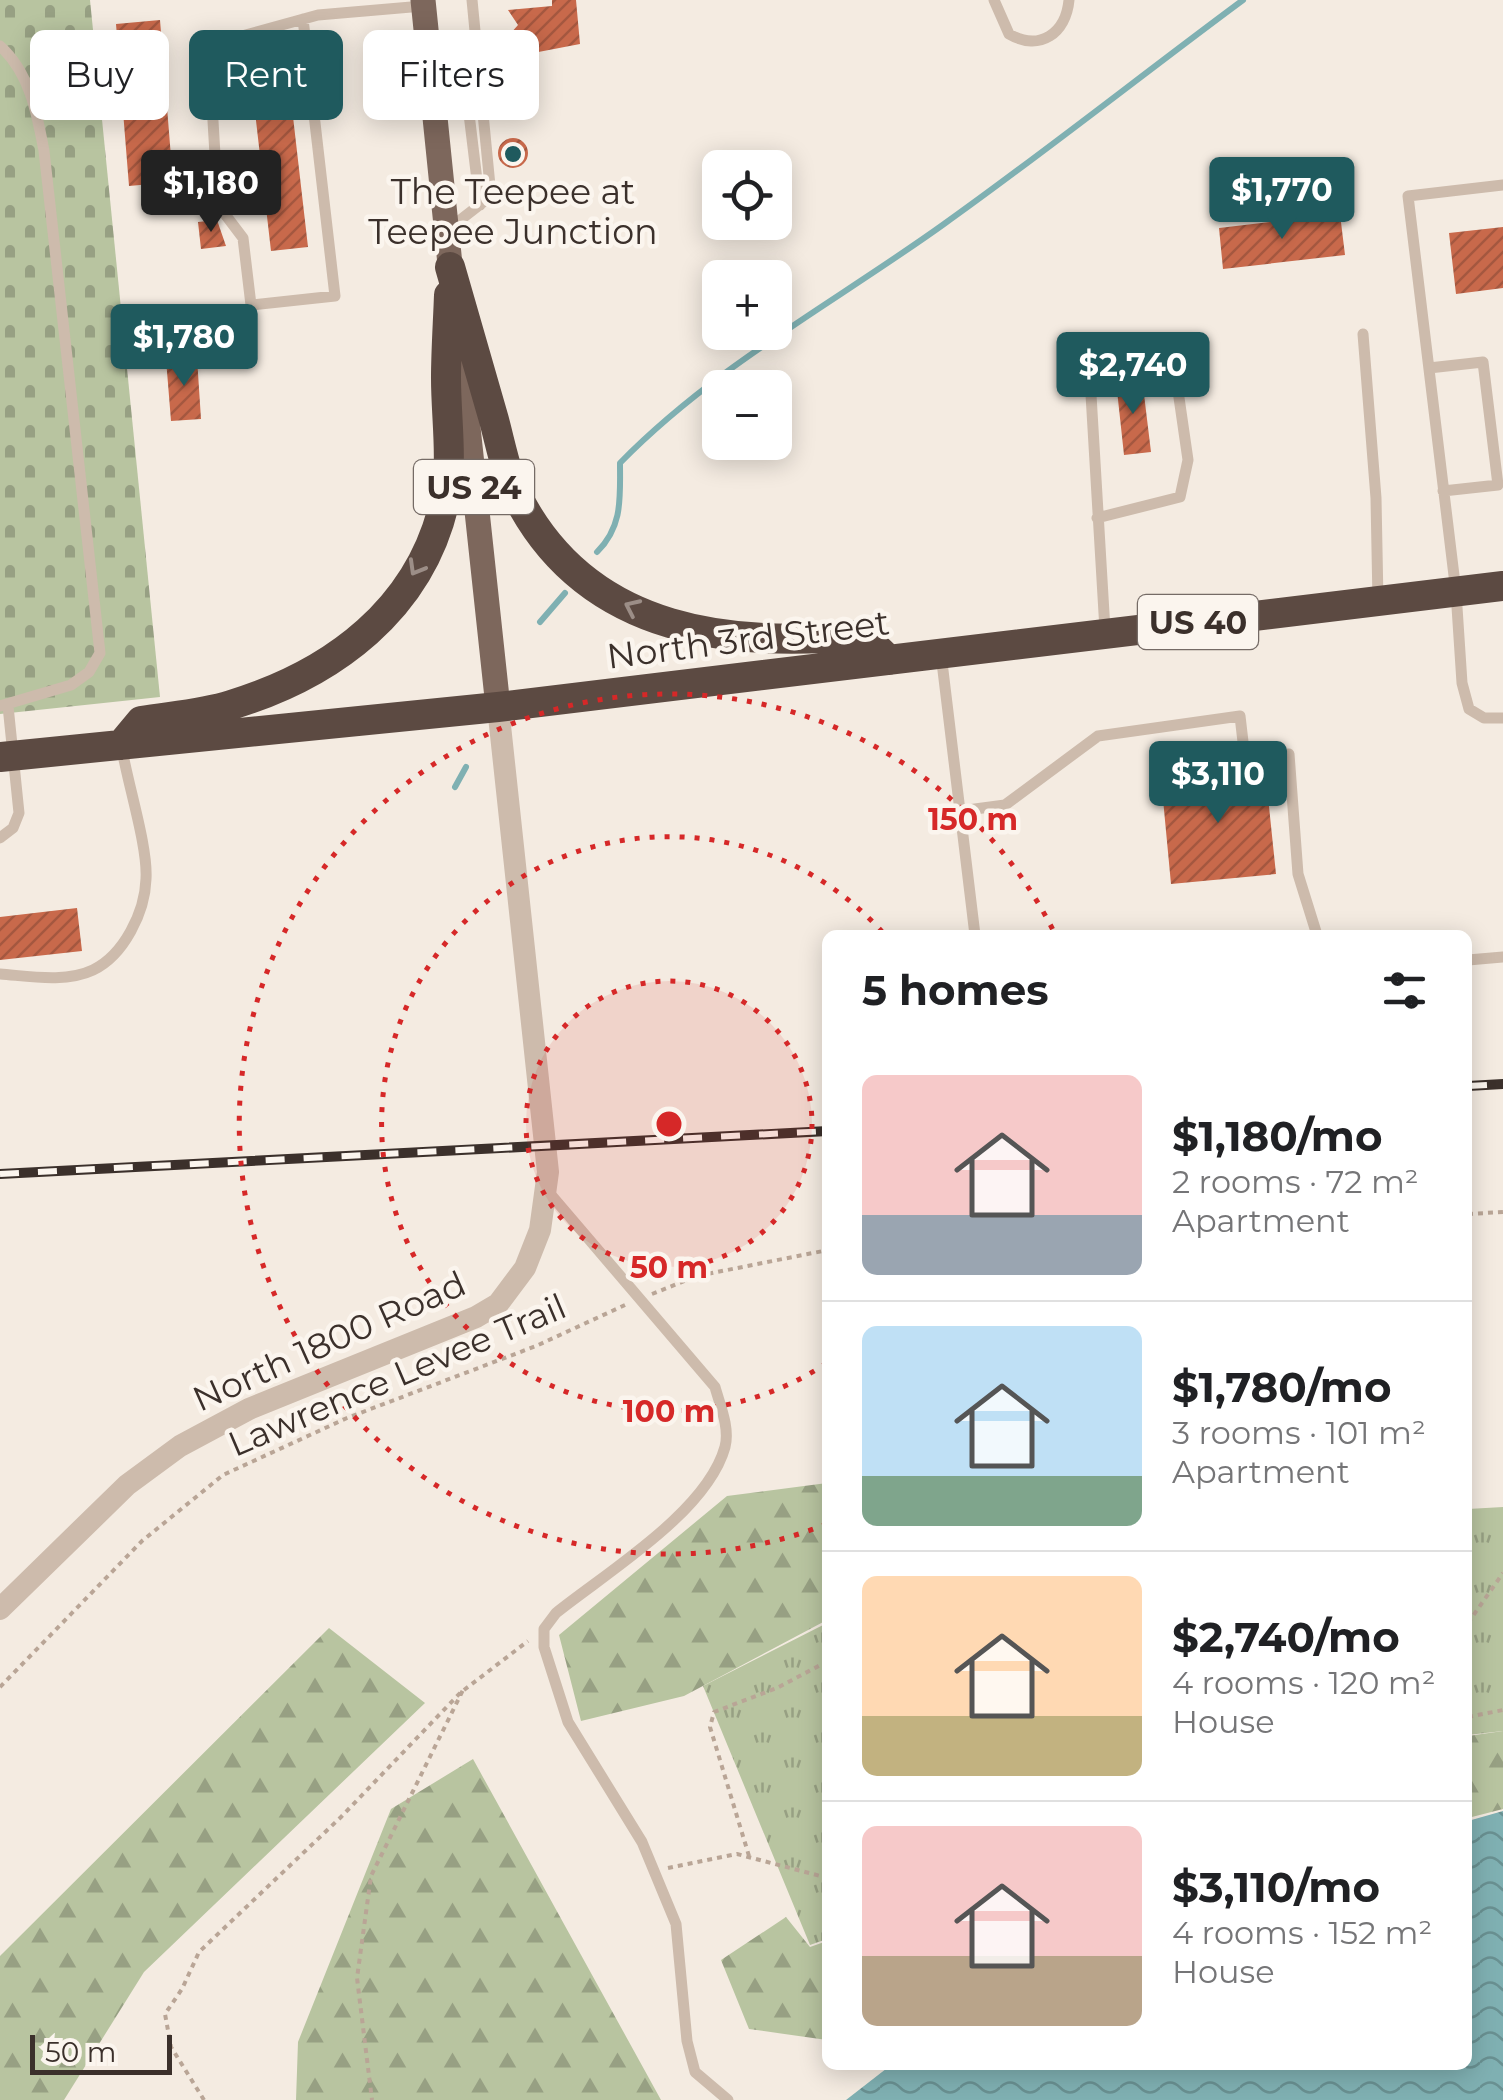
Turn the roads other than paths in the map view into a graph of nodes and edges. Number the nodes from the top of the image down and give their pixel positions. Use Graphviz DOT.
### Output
graph roads {
  1 [pos="472,0"];
  2 [pos="994,0"];
  3 [pos="1070,0"];
  4 [pos="423,3"];
  5 [pos="303,19"];
  6 [pos="426,30"];
  7 [pos="475,30"];
  8 [pos="0,46"];
  9 [pos="435,120"];
  10 [pos="470,120"];
  11 [pos="484,120"];
  12 [pos="1503,185"];
  13 [pos="480,205"];
  14 [pos="446,231"];
  15 [pos="450,267"];
  16 [pos="1363,334"];
  17 [pos="1429,368"];
  18 [pos="1444,492"];
  19 [pos="1097,518"];
  20 [pos="1503,586"];
  21 [pos="1456,592"];
  22 [pos="1378,601"];
  23 [pos="1105,634"];
  24 [pos="941,654"];
  25 [pos="890,660"];
  26 [pos="4,706"];
  27 [pos="498,707"];
  28 [pos="1503,718"];
  29 [pos="122,745"];
  30 [pos="7,756"];
  31 [pos="960,810"];
  32 [pos="0,838"];
  33 [pos="974,930"];
  34 [pos="1315,930"];
  35 [pos="1503,957"];
  36 [pos="1472,960"];
  37 [pos="0,974"];
  38 [pos="546,1189"];
  39 [pos="0,1609"];
  40 [pos="728,2100"];
  1 -- 7 [label="lane"];
  2 -- 3 [label="lane"];
  4 -- 5 [label="lane"];
  4 -- 6 [label="main road, US 24"];
  5 -- 5 [label="lane"];
  8 -- 26 [label="lane"];
  9 -- 14 [label="main road, US 24"];
  10 -- 13 [label="lane"];
  11 -- 13 [label="lane"];
  12 -- 17 [label="lane"];
  13 -- 14 [label="lane"];
  14 -- 15 [label="main road, US 24"];
  25 -- 15 [label="highway, one-way"];
  15 -- 27 [label="main road, US 24"];
  15 -- 29 [label="highway, one-way"];
  16 -- 22 [label="lane"];
  17 -- 18 [label="lane"];
  17 -- 18 [label="lane"];
  18 -- 21 [label="lane"];
  19 -- 19 [label="lane"];
  19 -- 23 [label="lane"];
  20 -- 21 [label="highway, North 3rd Street / US 40"];
  21 -- 22 [label="highway, North 3rd Street / US 40"];
  21 -- 28 [label="lane"];
  22 -- 23 [label="highway, North 3rd Street / US 40"];
  23 -- 24 [label="highway, North 3rd Street / US 40"];
  24 -- 25 [label="highway, North 3rd Street / US 40"];
  24 -- 31 [label="lane"];
  25 -- 27 [label="highway, North 3rd Street / US 40"];
  26 -- 30 [label="lane"];
  27 -- 29 [label="highway, North 3rd Street"];
  27 -- 38 [label="street, North 1800 Road"];
  29 -- 30 [label="highway, North 3rd Street"];
  29 -- 37 [label="lane"];
  30 -- 32 [label="lane"];
  31 -- 33 [label="lane"];
  31 -- 34 [label="lane"];
  35 -- 36 [label="lane"];
  38 -- 39 [label="street, North 1800 Road"];
  38 -- 40 [label="lane"];
}
